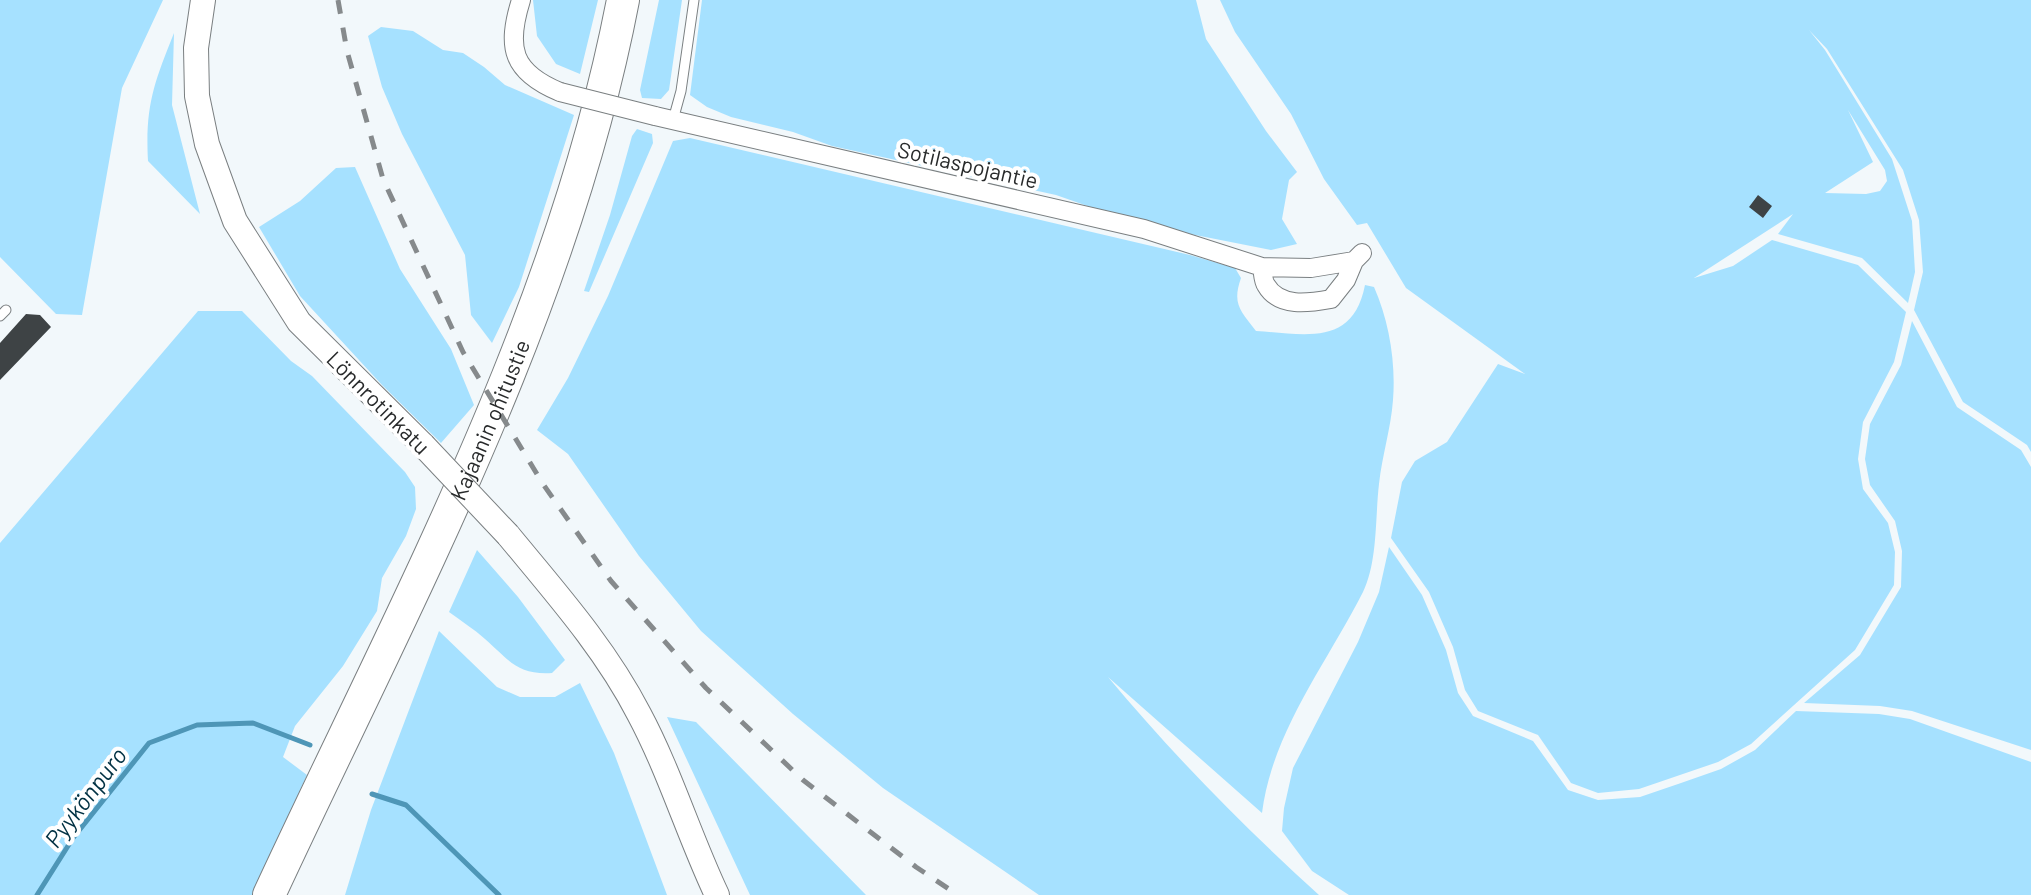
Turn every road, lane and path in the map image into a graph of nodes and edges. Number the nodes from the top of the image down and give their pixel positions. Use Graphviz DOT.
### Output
graph roads {
  1 [pos="203,0"];
  2 [pos="521,0"];
  3 [pos="623,0"];
  4 [pos="694,0"];
  5 [pos="673,120"];
  6 [pos="1262,267"];
  7 [pos="269,895"];
  8 [pos="717,895"];
  1 -- 8 [label="street, Lönnrotinkatu, bridge"];
  2 -- 5 [label="street, Sotilaspojantie, bridge"];
  3 -- 7 [label="highway, Kajaanin ohitustie"];
  4 -- 5 [label="lane"];
  5 -- 6 [label="street, Sotilaspojantie"];
  6 -- 6 [label="street, Sotilaspojantie"];
}
